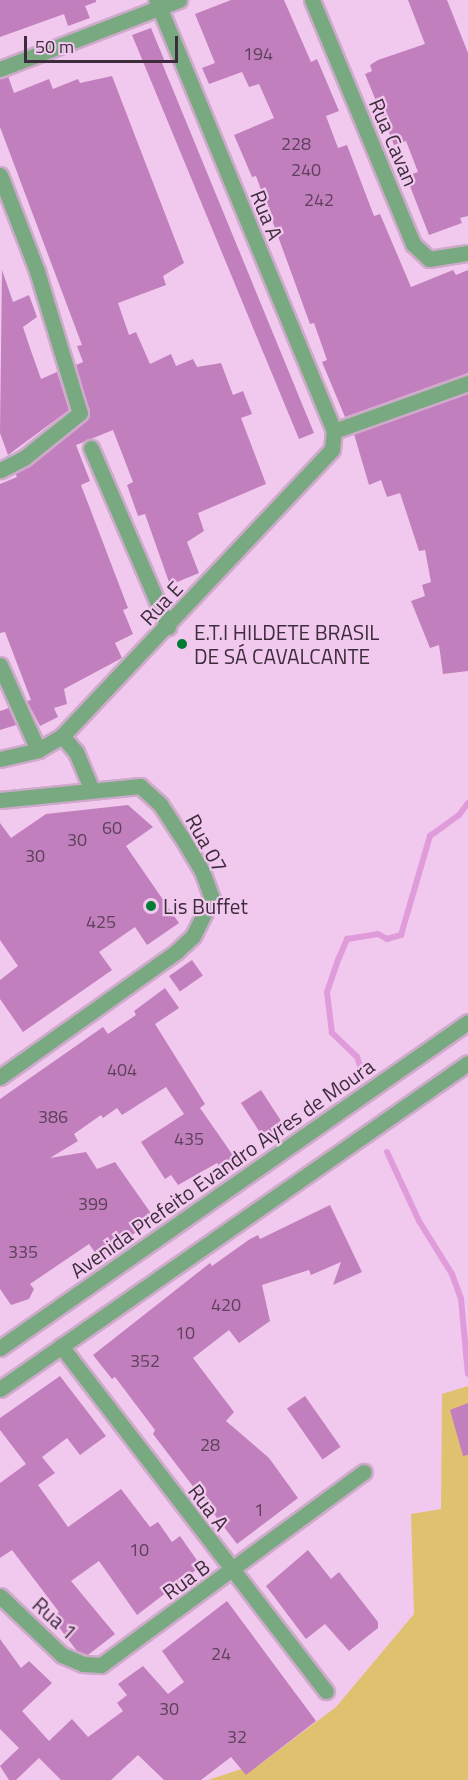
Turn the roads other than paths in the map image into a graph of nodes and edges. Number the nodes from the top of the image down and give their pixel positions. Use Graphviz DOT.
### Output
graph roads {
  1 [pos="179,0"];
  2 [pos="312,0"];
  3 [pos="158,4"];
  4 [pos="0,69"];
  5 [pos="0,175"];
  6 [pos="468,253"];
  7 [pos="468,383"];
  8 [pos="334,431"];
  9 [pos="332,447"];
  10 [pos="91,448"];
  11 [pos="0,470"];
  12 [pos="168,627"];
  13 [pos="0,665"];
  14 [pos="62,736"];
  15 [pos="38,750"];
  16 [pos="0,759"];
  17 [pos="92,790"];
  18 [pos="0,800"];
  19 [pos="468,1022"];
  20 [pos="468,1064"];
  21 [pos="0,1077"];
  22 [pos="61,1346"];
  23 [pos="0,1348"];
  24 [pos="0,1389"];
  25 [pos="364,1472"];
  26 [pos="232,1571"];
  27 [pos="0,1596"];
  28 [pos="120,1654"];
  29 [pos="326,1691"];
  1 -- 3 [label="street"];
  2 -- 6 [label="street, Rua Cavan"];
  3 -- 4 [label="street"];
  3 -- 8 [label="street, Rua A"];
  5 -- 11 [label="street"];
  7 -- 8 [label="street"];
  8 -- 9 [label="street, Rua A"];
  9 -- 12 [label="street, Rua E"];
  10 -- 12 [label="street"];
  12 -- 14 [label="street, Rua E"];
  13 -- 15 [label="street"];
  14 -- 15 [label="street, Rua E"];
  14 -- 17 [label="street"];
  15 -- 16 [label="street, Rua E"];
  17 -- 18 [label="street, Rua 07"];
  17 -- 21 [label="street, Rua 07"];
  19 -- 23 [label="street, Avenida Prefeito Evandro Ayres de Moura"];
  20 -- 22 [label="street"];
  22 -- 24 [label="street"];
  22 -- 26 [label="street, Rua A"];
  25 -- 26 [label="street, Rua B"];
  26 -- 28 [label="street, Rua B"];
  26 -- 29 [label="street, Rua A"];
  27 -- 28 [label="street, Rua 1"];
}
